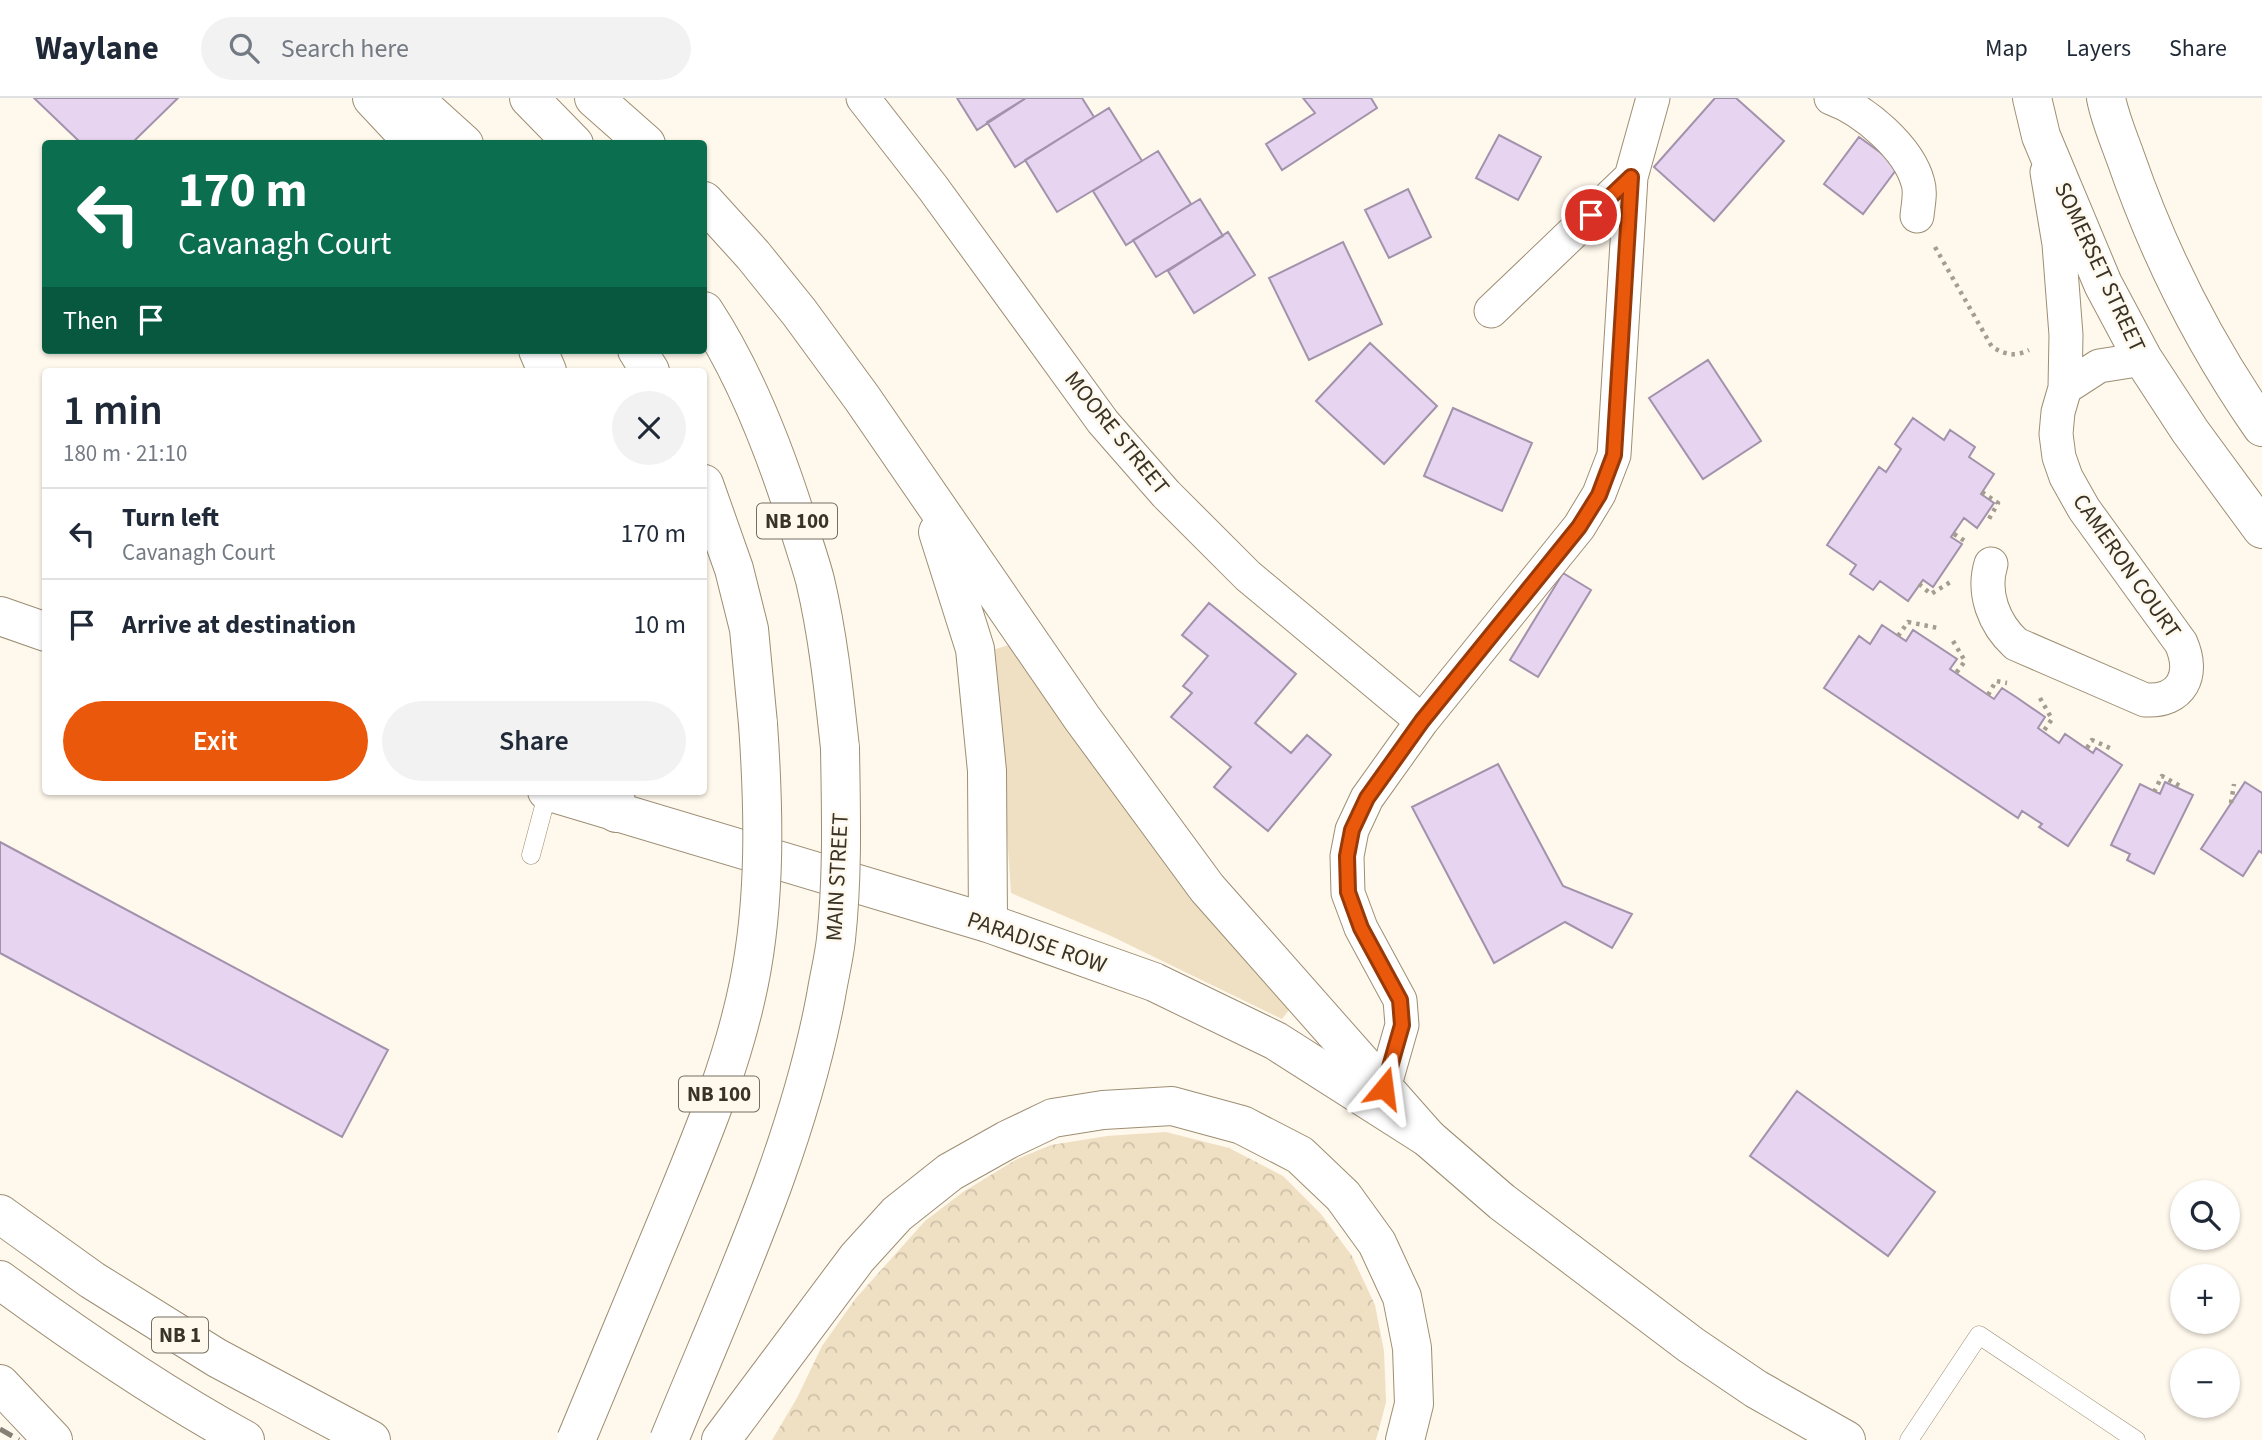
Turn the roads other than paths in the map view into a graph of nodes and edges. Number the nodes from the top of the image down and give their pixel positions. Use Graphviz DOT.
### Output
graph roads {
  1 [pos="372,98"];
  2 [pos="413,98"];
  3 [pos="529,98"];
  4 [pos="594,98"];
  5 [pos="863,98"];
  6 [pos="1653,98"];
  7 [pos="1831,98"];
  8 [pos="2032,98"];
  9 [pos="2106,98"];
  10 [pos="2041,136"];
  11 [pos="411,140"];
  12 [pos="460,140"];
  13 [pos="569,140"];
  14 [pos="641,140"];
  15 [pos="1631,177"];
  16 [pos="707,204"];
  17 [pos="1917,216"];
  18 [pos="1491,311"];
  19 [pos="707,315"];
  20 [pos="2143,359"];
  21 [pos="2065,388"];
  22 [pos="2262,426"];
  23 [pos="922,487"];
  24 [pos="707,492"];
  25 [pos="2262,529"];
  26 [pos="1991,564"];
  27 [pos="0,616"];
  28 [pos="42,631"];
  29 [pos="1422,721"];
  30 [pos="547,795"];
  31 [pos="572,795"];
  32 [pos="615,802"];
  33 [pos="531,855"];
  34 [pos="988,923"];
  35 [pos="1384,1088"];
  36 [pos="1428,1139"];
  37 [pos="0,1214"];
  38 [pos="0,1280"];
  39 [pos="0,1384"];
  40 [pos="53,1440"];
  41 [pos="245,1440"];
  42 [pos="371,1440"];
  43 [pos="576,1440"];
  44 [pos="669,1440"];
  45 [pos="721,1440"];
  46 [pos="1405,1440"];
  47 [pos="1846,1440"];
  48 [pos="1909,1440"];
  49 [pos="2136,1440"];
  1 -- 11 [label="main road"];
  2 -- 12 [label="main road"];
  3 -- 13 [label="main road"];
  4 -- 14 [label="main road"];
  5 -- 29 [label="street, MOORE STREET"];
  6 -- 15 [label="street"];
  7 -- 17 [label="street"];
  8 -- 10 [label="main road, SOMERSET STREET"];
  9 -- 22 [label="main road"];
  10 -- 20 [label="main road, SOMERSET STREET"];
  10 -- 21 [label="street, CAMERON COURT"];
  15 -- 18 [label="street"];
  15 -- 29 [label="street"];
  16 -- 23 [label="main road"];
  19 -- 44 [label="main road, MAIN STREET / NB 100, bridge"];
  20 -- 21 [label="street"];
  20 -- 25 [label="main road, SOMERSET STREET"];
  21 -- 26 [label="street, CAMERON COURT"];
  23 -- 34 [label="main road"];
  23 -- 35 [label="main road"];
  24 -- 43 [label="main road, NB 100, bridge"];
  27 -- 28 [label="main road"];
  29 -- 35 [label="street"];
  30 -- 33 [label="lane"];
  31 -- 32 [label="main road, PARADISE ROW"];
  32 -- 34 [label="main road, PARADISE ROW"];
  34 -- 36 [label="main road, PARADISE ROW"];
  35 -- 36 [label="main road"];
  36 -- 47 [label="main road"];
  37 -- 42 [label="main road, NB 1"];
  38 -- 41 [label="main road, NB 1"];
  39 -- 40 [label="main road"];
  45 -- 46 [label="main road"];
  48 -- 49 [label="lane"];
}
